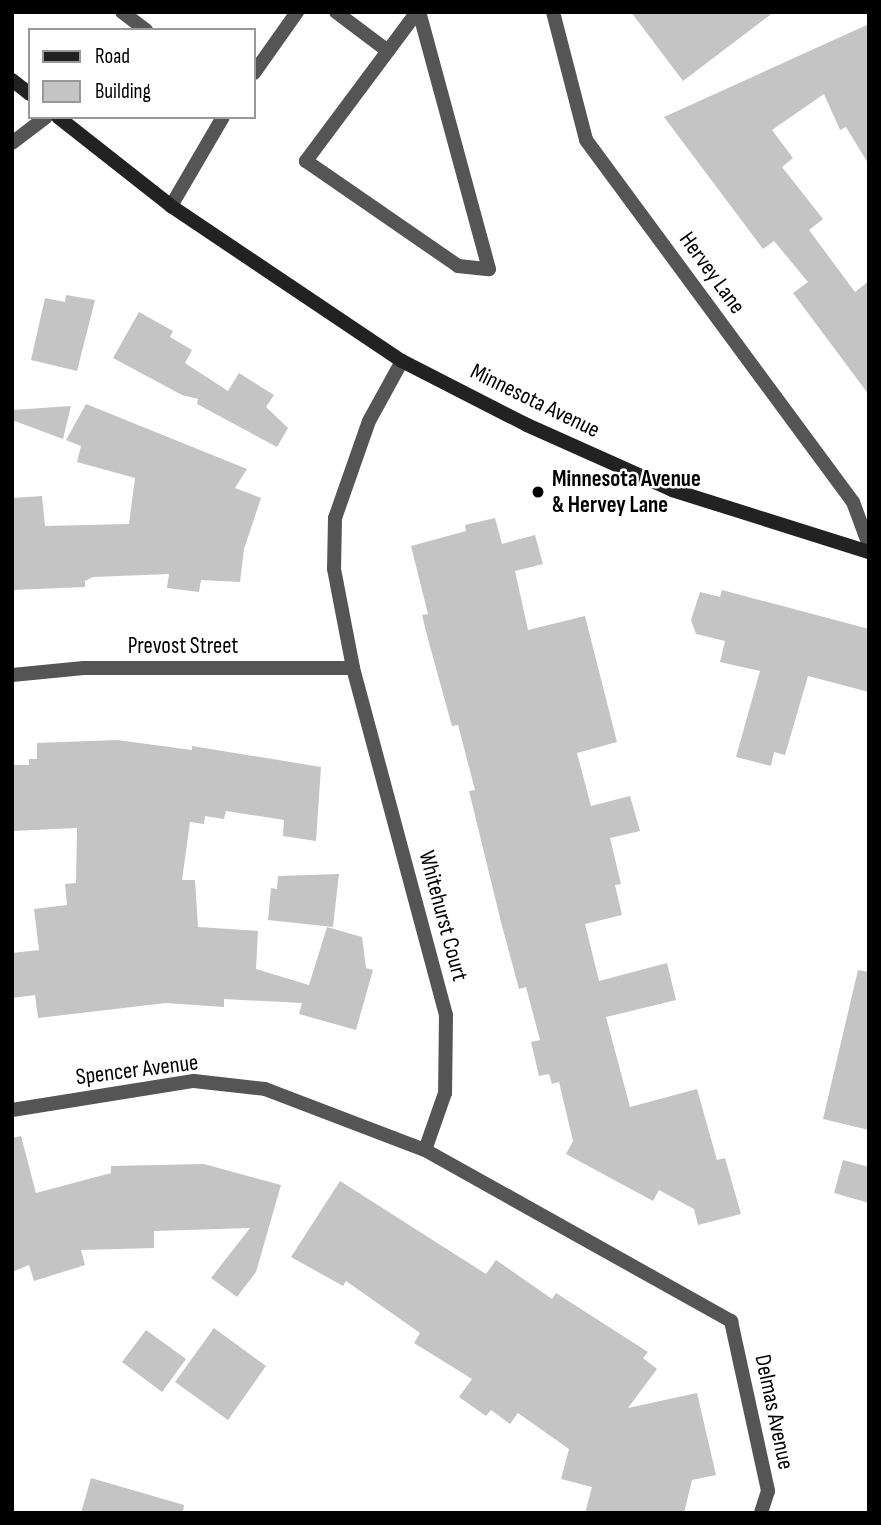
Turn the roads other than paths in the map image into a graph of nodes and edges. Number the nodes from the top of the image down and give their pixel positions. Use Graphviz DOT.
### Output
graph roads {
  1 [pos="122,12"];
  2 [pos="298,12"];
  3 [pos="336,12"];
  4 [pos="418,12"];
  5 [pos="553,12"];
  6 [pos="143,28"];
  7 [pos="388,51"];
  8 [pos="256,70"];
  9 [pos="12,80"];
  10 [pos="28,92"];
  11 [pos="43,119"];
  12 [pos="61,119"];
  13 [pos="222,119"];
  14 [pos="12,143"];
  15 [pos="172,206"];
  16 [pos="402,360"];
  17 [pos="869,545"];
  18 [pos="869,552"];
  19 [pos="353,668"];
  20 [pos="12,675"];
  21 [pos="12,1110"];
  22 [pos="425,1150"];
  23 [pos="761,1513"];
  1 -- 6 [label="street"];
  2 -- 8 [label="street"];
  3 -- 7 [label="street"];
  4 -- 7 [label="street"];
  4 -- 7 [label="street"];
  5 -- 17 [label="street, Hervey Lane"];
  9 -- 10 [label="main road"];
  11 -- 14 [label="street"];
  12 -- 15 [label="main road, Minnesota Avenue"];
  13 -- 15 [label="street"];
  15 -- 16 [label="main road, Minnesota Avenue"];
  16 -- 18 [label="main road, Minnesota Avenue"];
  16 -- 19 [label="street, Whitehurst Court"];
  19 -- 20 [label="street, Prevost Street"];
  19 -- 22 [label="street, Whitehurst Court"];
  21 -- 22 [label="street, Spencer Avenue"];
  22 -- 23 [label="street, Delmas Avenue"];
}
